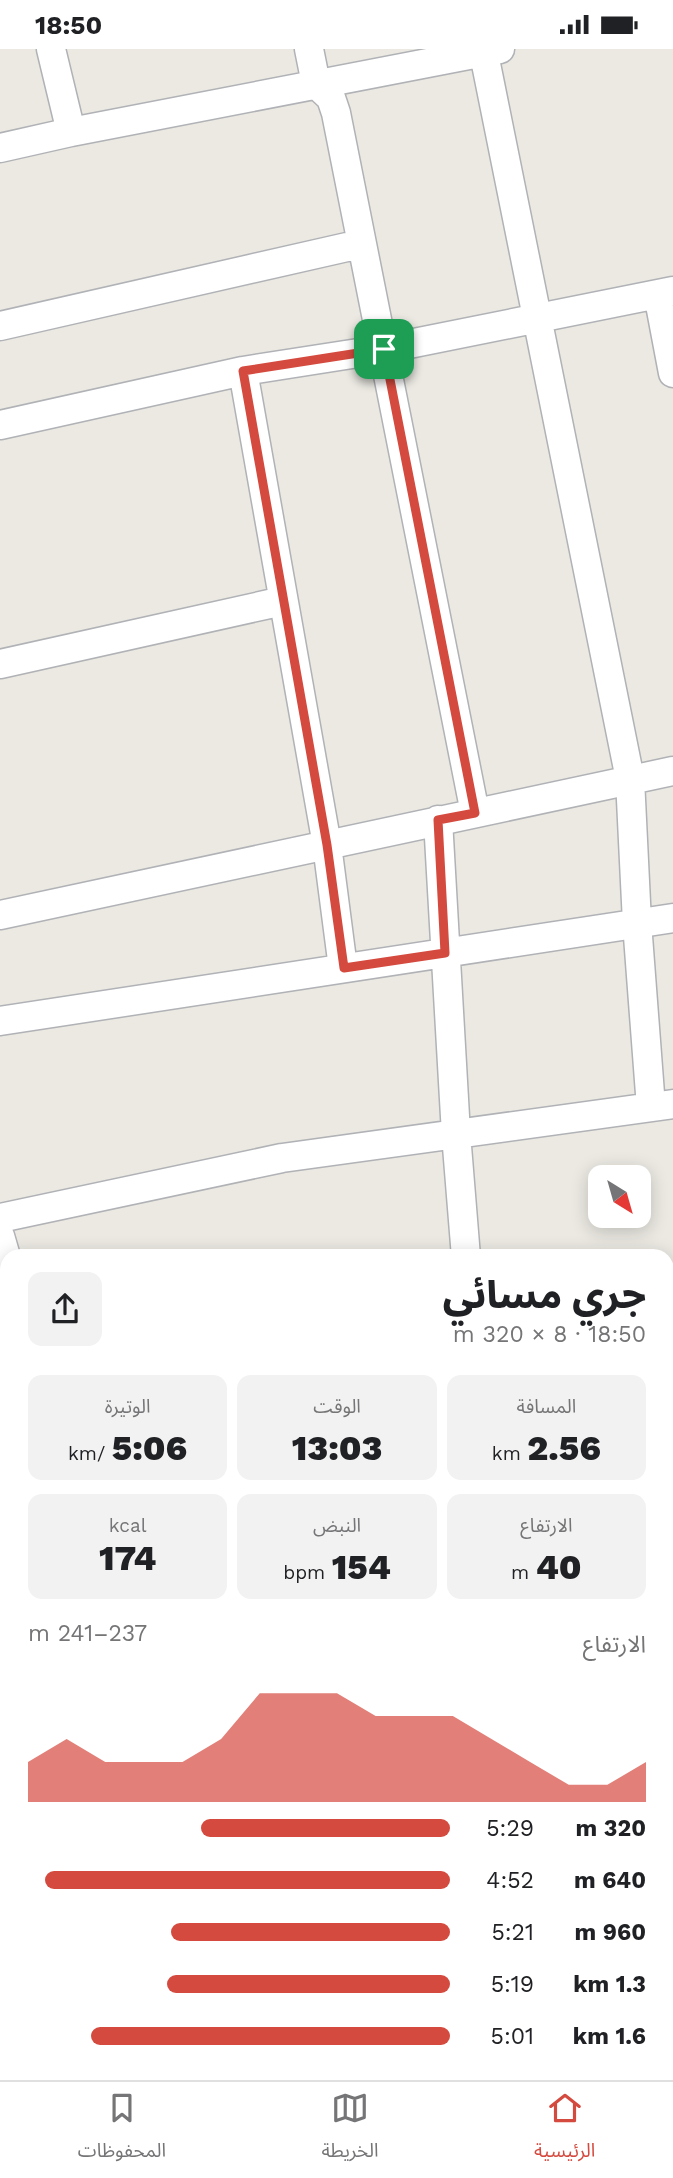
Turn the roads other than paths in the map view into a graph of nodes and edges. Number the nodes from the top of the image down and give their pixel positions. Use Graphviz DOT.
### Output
graph roads {
  1 [pos="51,49"];
  2 [pos="309,49"];
  3 [pos="489,50"];
  4 [pos="316,84"];
  5 [pos="71,132"];
  6 [pos="0,148"];
  7 [pos="362,246"];
  8 [pos="665,292"];
  9 [pos="537,317"];
  10 [pos="0,326"];
  11 [pos="384,349"];
  12 [pos="243,371"];
  13 [pos="673,373"];
  14 [pos="0,425"];
  15 [pos="284,601"];
  16 [pos="0,664"];
  17 [pos="673,771"];
  18 [pos="630,779"];
  19 [pos="475,813"];
  20 [pos="438,820"];
  21 [pos="327,845"];
  22 [pos="0,915"];
  23 [pos="673,918"];
  24 [pos="637,923"];
  25 [pos="445,953"];
  26 [pos="344,968"];
  27 [pos="0,1021"];
  28 [pos="662,1105"];
  29 [pos="456,1134"];
  30 [pos="0,1217"];
  31 [pos="465,1249"];
  1 -- 5 [label="street"];
  2 -- 4 [label="street"];
  3 -- 4 [label="street"];
  3 -- 9 [label="street"];
  4 -- 5 [label="street"];
  4 -- 7 [label="street"];
  5 -- 6 [label="street"];
  7 -- 10 [label="street"];
  7 -- 11 [label="street"];
  8 -- 9 [label="street"];
  8 -- 13 [label="street"];
  9 -- 11 [label="street"];
  9 -- 18 [label="street"];
  11 -- 12 [label="street"];
  11 -- 19 [label="street"];
  12 -- 14 [label="street"];
  12 -- 15 [label="street"];
  15 -- 16 [label="street"];
  15 -- 21 [label="street"];
  17 -- 18 [label="street"];
  18 -- 19 [label="street"];
  18 -- 24 [label="street"];
  19 -- 20 [label="street"];
  20 -- 21 [label="street"];
  20 -- 25 [label="street"];
  21 -- 22 [label="street"];
  21 -- 26 [label="street"];
  23 -- 24 [label="street"];
  24 -- 25 [label="street"];
  24 -- 28 [label="street"];
  25 -- 26 [label="street"];
  25 -- 29 [label="street"];
  26 -- 27 [label="street"];
  28 -- 29 [label="street"];
  29 -- 30 [label="street"];
  29 -- 31 [label="street"];
}
